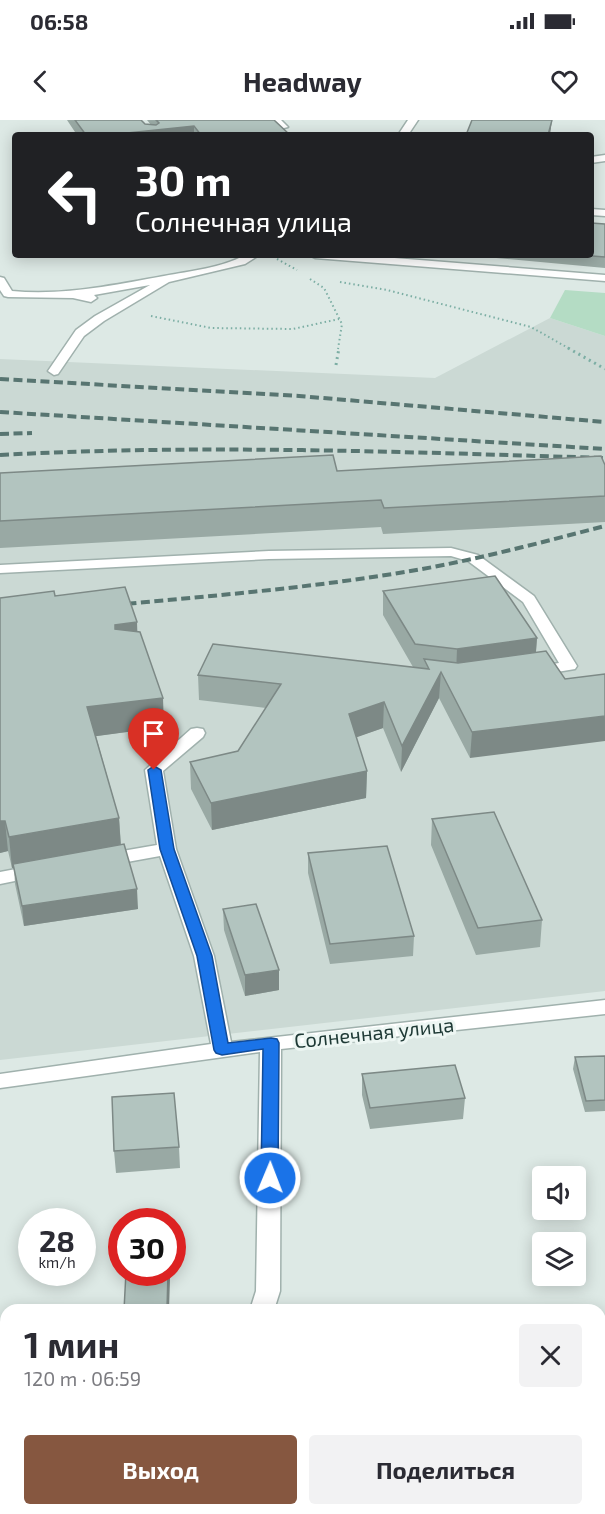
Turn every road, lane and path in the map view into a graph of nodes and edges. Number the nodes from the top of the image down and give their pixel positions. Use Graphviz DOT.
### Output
graph roads {
  1 [pos="248,258"];
  2 [pos="275,258"];
  3 [pos="353,258"];
  4 [pos="299,271"];
  5 [pos="167,278"];
  6 [pos="318,278"];
  7 [pos="605,278"];
  8 [pos="330,280"];
  9 [pos="2,284"];
  10 [pos="81,294"];
  11 [pos="117,309"];
  12 [pos="339,319"];
  13 [pos="336,365"];
  14 [pos="605,369"];
  15 [pos="54,371"];
  16 [pos="0,569"];
  17 [pos="512,674"];
  18 [pos="196,733"];
  19 [pos="167,849"];
  20 [pos="90,862"];
  21 [pos="57,868"];
  22 [pos="0,878"];
  23 [pos="605,1007"];
  24 [pos="271,1043"];
  25 [pos="222,1050"];
  26 [pos="0,1081"];
  27 [pos="264,1304"];
  1 -- 5 [label="street"];
  2 -- 4 [label="path"];
  3 -- 7 [label="street"];
  5 -- 10 [label="street"];
  5 -- 11 [label="street"];
  6 -- 12 [label="path"];
  8 -- 14 [label="path"];
  9 -- 10 [label="street"];
  10 -- 11 [label="street"];
  11 -- 12 [label="path"];
  11 -- 15 [label="street"];
  12 -- 13 [label="path"];
  16 -- 17 [label="street"];
  18 -- 19 [label="street"];
  19 -- 20 [label="street"];
  19 -- 25 [label="street"];
  21 -- 22 [label="street"];
  23 -- 24 [label="street, Солнечная улица"];
  24 -- 25 [label="street, Солнечная улица"];
  24 -- 27 [label="street"];
  25 -- 26 [label="street, Солнечная улица"];
}
